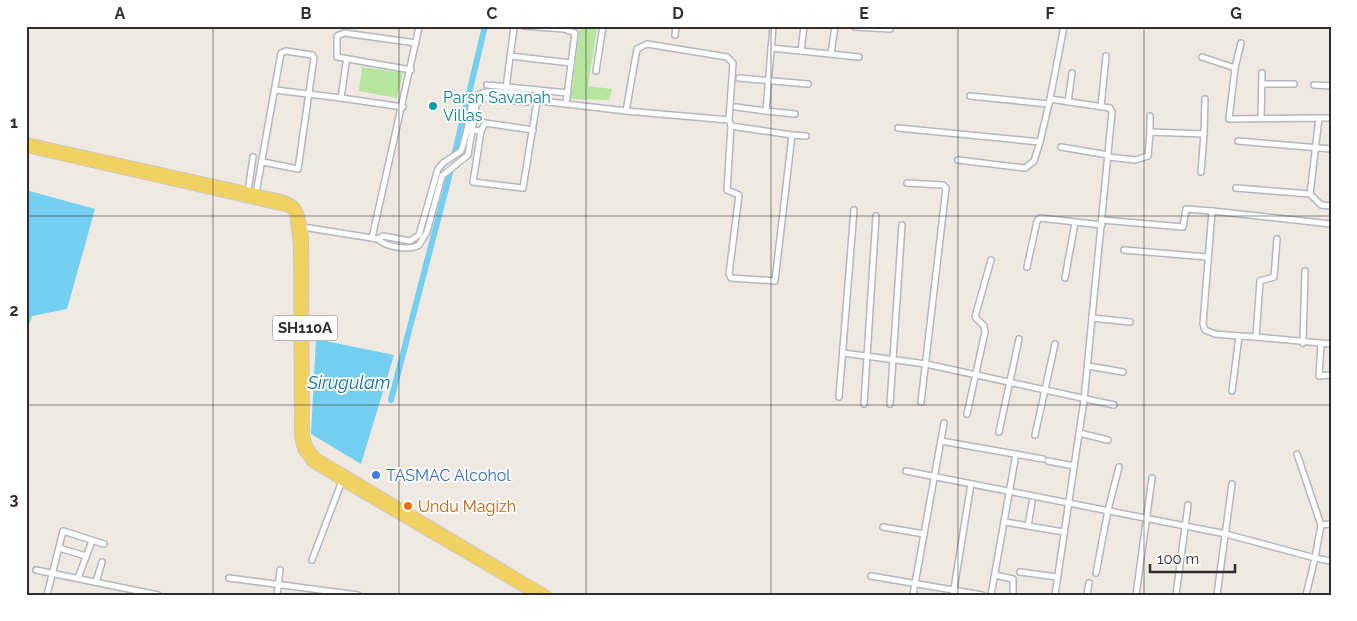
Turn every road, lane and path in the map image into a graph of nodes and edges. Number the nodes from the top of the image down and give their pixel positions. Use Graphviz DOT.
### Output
graph roads {
  1 [pos="516,26"];
  2 [pos="524,26"];
  3 [pos="603,26"];
  4 [pos="676,26"];
  5 [pos="773,26"];
  6 [pos="804,26"];
  7 [pos="835,26"];
  8 [pos="1064,26"];
  9 [pos="419,27"];
  10 [pos="855,27"];
  11 [pos="892,28"];
  12 [pos="675,35"];
  13 [pos="416,43"];
  14 [pos="1241,43"];
  15 [pos="770,48"];
  16 [pos="801,51"];
  17 [pos="831,54"];
  18 [pos="510,56"];
  19 [pos="1106,56"];
  20 [pos="859,57"];
  21 [pos="1202,57"];
  22 [pos="346,63"];
  23 [pos="571,63"];
  24 [pos="1235,68"];
  25 [pos="410,70"];
  26 [pos="596,71"];
  27 [pos="1072,73"];
  28 [pos="1262,73"];
  29 [pos="739,78"];
  30 [pos="768,81"];
  31 [pos="808,84"];
  32 [pos="1262,84"];
  33 [pos="1294,84"];
  34 [pos="1314,85"];
  35 [pos="487,86"];
  36 [pos="1331,86"];
  37 [pos="506,88"];
  38 [pos="275,90"];
  39 [pos="512,93"];
  40 [pos="568,93"];
  41 [pos="308,94"];
  42 [pos="482,96"];
  43 [pos="970,96"];
  44 [pos="341,98"];
  45 [pos="1205,99"];
  46 [pos="511,100"];
  47 [pos="534,100"];
  48 [pos="1049,101"];
  49 [pos="1068,102"];
  50 [pos="566,103"];
  51 [pos="403,107"];
  52 [pos="473,107"];
  53 [pos="736,107"];
  54 [pos="1101,107"];
  55 [pos="626,111"];
  56 [pos="766,111"];
  57 [pos="795,114"];
  58 [pos="1150,116"];
  59 [pos="1261,118"];
  60 [pos="1319,118"];
  61 [pos="1331,118"];
  62 [pos="728,120"];
  63 [pos="730,126"];
  64 [pos="898,128"];
  65 [pos="472,130"];
  66 [pos="533,130"];
  67 [pos="481,131"];
  68 [pos="1150,132"];
  69 [pos="1204,134"];
  70 [pos="792,135"];
  71 [pos="806,136"];
  72 [pos="1238,141"];
  73 [pos="26,142"];
  74 [pos="1040,142"];
  75 [pos="1060,146"];
  76 [pos="1316,147"];
  77 [pos="26,148"];
  78 [pos="1331,149"];
  79 [pos="461,151"];
  80 [pos="468,155"];
  81 [pos="1108,156"];
  82 [pos="253,157"];
  83 [pos="958,160"];
  84 [pos="102,162"];
  85 [pos="263,162"];
  86 [pos="1201,172"];
  87 [pos="439,174"];
  88 [pos="907,184"];
  89 [pos="1236,188"];
  90 [pos="252,192"];
  91 [pos="1310,194"];
  92 [pos="1331,206"];
  93 [pos="854,210"];
  94 [pos="1212,211"];
  95 [pos="876,216"];
  96 [pos="1102,222"];
  97 [pos="1075,223"];
  98 [pos="1331,224"];
  99 [pos="902,226"];
  100 [pos="303,227"];
  101 [pos="421,227"];
  102 [pos="428,230"];
  103 [pos="375,238"];
  104 [pos="1277,239"];
  105 [pos="409,241"];
  106 [pos="410,248"];
  107 [pos="1124,250"];
  108 [pos="1207,256"];
  109 [pos="991,260"];
  110 [pos="1027,267"];
  111 [pos="1305,271"];
  112 [pos="1065,278"];
  113 [pos="1092,318"];
  114 [pos="1130,322"];
  115 [pos="1239,336"];
  116 [pos="1256,337"];
  117 [pos="1019,339"];
  118 [pos="1303,343"];
  119 [pos="1055,344"];
  120 [pos="1322,344"];
  121 [pos="1331,344"];
  122 [pos="843,353"];
  123 [pos="867,357"];
  124 [pos="893,360"];
  125 [pos="926,364"];
  126 [pos="1088,366"];
  127 [pos="1123,372"];
  128 [pos="1331,375"];
  129 [pos="974,376"];
  130 [pos="1009,384"];
  131 [pos="1044,391"];
  132 [pos="1232,391"];
  133 [pos="839,397"];
  134 [pos="1084,400"];
  135 [pos="921,402"];
  136 [pos="864,404"];
  137 [pos="890,404"];
  138 [pos="1114,406"];
  139 [pos="967,414"];
  140 [pos="944,423"];
  141 [pos="999,432"];
  142 [pos="1079,433"];
  143 [pos="1035,435"];
  144 [pos="1108,440"];
  145 [pos="941,441"];
  146 [pos="1016,454"];
  147 [pos="1297,454"];
  148 [pos="1074,466"];
  149 [pos="1118,467"];
  150 [pos="906,471"];
  151 [pos="935,477"];
  152 [pos="1152,478"];
  153 [pos="342,481"];
  154 [pos="971,484"];
  155 [pos="1232,484"];
  156 [pos="1011,490"];
  157 [pos="1032,502"];
  158 [pos="1068,502"];
  159 [pos="1188,504"];
  160 [pos="1108,510"];
  161 [pos="1146,518"];
  162 [pos="1006,522"];
  163 [pos="1331,524"];
  164 [pos="1321,525"];
  165 [pos="1028,526"];
  166 [pos="1186,526"];
  167 [pos="883,527"];
  168 [pos="1064,532"];
  169 [pos="924,534"];
  170 [pos="1226,534"];
  171 [pos="92,541"];
  172 [pos="104,544"];
  173 [pos="59,548"];
  174 [pos="86,556"];
  175 [pos="1315,558"];
  176 [pos="312,560"];
  177 [pos="1331,561"];
  178 [pos="102,562"];
  179 [pos="36,570"];
  180 [pos="280,570"];
  181 [pos="1020,572"];
  182 [pos="53,573"];
  183 [pos="1096,573"];
  184 [pos="995,575"];
  185 [pos="871,576"];
  186 [pos="1057,577"];
  187 [pos="78,578"];
  188 [pos="229,578"];
  189 [pos="96,582"];
  190 [pos="1089,582"];
  191 [pos="278,584"];
  192 [pos="915,584"];
  193 [pos="318,592"];
  194 [pos="953,592"];
  195 [pos="545,594"];
  196 [pos="47,595"];
  197 [pos="158,595"];
  198 [pos="276,595"];
  199 [pos="356,595"];
  200 [pos="536,595"];
  201 [pos="913,595"];
  202 [pos="982,595"];
  203 [pos="991,595"];
  204 [pos="1013,595"];
  205 [pos="1055,595"];
  206 [pos="1087,595"];
  207 [pos="1136,595"];
  208 [pos="1176,595"];
  209 [pos="1217,595"];
  210 [pos="1306,595"];
  1 -- 18 [label="street"];
  2 -- 23 [label="street"];
  3 -- 26 [label="street"];
  4 -- 12 [label="street"];
  5 -- 15 [label="street"];
  6 -- 16 [label="street"];
  7 -- 17 [label="street"];
  8 -- 48 [label="street"];
  9 -- 13 [label="street"];
  10 -- 11 [label="street"];
  13 -- 25 [label="street"];
  13 -- 25 [label="street"];
  14 -- 24 [label="street"];
  15 -- 16 [label="street"];
  15 -- 30 [label="street"];
  16 -- 17 [label="street"];
  17 -- 20 [label="street"];
  18 -- 23 [label="street"];
  18 -- 37 [label="street"];
  19 -- 54 [label="street"];
  21 -- 24 [label="street"];
  22 -- 44 [label="street"];
  23 -- 40 [label="street"];
  24 -- 59 [label="street"];
  25 -- 51 [label="street"];
  27 -- 49 [label="street"];
  28 -- 32 [label="street"];
  29 -- 30 [label="street"];
  30 -- 31 [label="street"];
  30 -- 56 [label="street"];
  32 -- 33 [label="street"];
  32 -- 59 [label="street"];
  34 -- 36 [label="street"];
  35 -- 37 [label="street"];
  37 -- 40 [label="street"];
  38 -- 41 [label="street"];
  38 -- 41 [label="street"];
  38 -- 85 [label="street"];
  39 -- 42 [label="street"];
  39 -- 46 [label="street"];
  39 -- 47 [label="street"];
  40 -- 50 [label="street"];
  41 -- 44 [label="street"];
  41 -- 85 [label="street"];
  42 -- 46 [label="street"];
  42 -- 52 [label="street"];
  43 -- 48 [label="street"];
  44 -- 51 [label="street"];
  45 -- 69 [label="street"];
  46 -- 47 [label="street"];
  47 -- 50 [label="street"];
  47 -- 66 [label="street"];
  48 -- 49 [label="street"];
  48 -- 74 [label="street"];
  49 -- 54 [label="street"];
  50 -- 55 [label="street"];
  51 -- 103 [label="street"];
  52 -- 65 [label="street"];
  52 -- 79 [label="street"];
  53 -- 56 [label="street"];
  54 -- 81 [label="street"];
  55 -- 62 [label="street"];
  55 -- 62 [label="street"];
  56 -- 57 [label="street"];
  58 -- 68 [label="street"];
  59 -- 60 [label="street"];
  60 -- 61 [label="street"];
  60 -- 76 [label="street"];
  62 -- 63 [label="street"];
  63 -- 70 [label="street"];
  63 -- 70 [label="street"];
  64 -- 74 [label="street"];
  65 -- 67 [label="street"];
  65 -- 80 [label="street"];
  66 -- 67 [label="street"];
  66 -- 67 [label="street"];
  68 -- 69 [label="street"];
  68 -- 81 [label="street"];
  69 -- 86 [label="street"];
  70 -- 71 [label="street"];
  72 -- 76 [label="street"];
  73 -- 84 [label="main road, SH110A"];
  74 -- 83 [label="street"];
  75 -- 81 [label="street"];
  76 -- 78 [label="street"];
  76 -- 91 [label="street"];
  77 -- 84 [label="main road, SH110A"];
  79 -- 80 [label="street"];
  79 -- 87 [label="street"];
  80 -- 87 [label="street"];
  81 -- 96 [label="street"];
  82 -- 90 [label="street"];
  84 -- 90 [label="main road, SH110A"];
  84 -- 153 [label="main road, SH110A"];
  85 -- 90 [label="street"];
  87 -- 101 [label="street"];
  87 -- 102 [label="street"];
  88 -- 125 [label="street"];
  89 -- 91 [label="street"];
  90 -- 100 [label="main road, SH110A"];
  91 -- 92 [label="street"];
  93 -- 122 [label="street"];
  94 -- 96 [label="street"];
  94 -- 98 [label="street"];
  94 -- 108 [label="street"];
  95 -- 123 [label="street"];
  96 -- 97 [label="street"];
  96 -- 113 [label="street"];
  97 -- 110 [label="street"];
  97 -- 112 [label="street"];
  99 -- 124 [label="street"];
  100 -- 103 [label="street"];
  100 -- 195 [label="main road, SH110A"];
  101 -- 102 [label="street"];
  101 -- 105 [label="street"];
  102 -- 106 [label="street"];
  103 -- 105 [label="street"];
  103 -- 106 [label="street"];
  104 -- 116 [label="street"];
  105 -- 106 [label="street"];
  107 -- 108 [label="street"];
  108 -- 115 [label="street"];
  109 -- 129 [label="street"];
  111 -- 118 [label="street"];
  113 -- 114 [label="street"];
  113 -- 126 [label="street"];
  115 -- 116 [label="street"];
  115 -- 132 [label="street"];
  116 -- 118 [label="street"];
  117 -- 130 [label="street"];
  118 -- 120 [label="street"];
  119 -- 131 [label="street"];
  120 -- 121 [label="street"];
  120 -- 128 [label="street"];
  122 -- 123 [label="street"];
  122 -- 133 [label="street"];
  123 -- 124 [label="street"];
  123 -- 136 [label="street"];
  124 -- 125 [label="street"];
  124 -- 137 [label="street"];
  125 -- 129 [label="street"];
  125 -- 135 [label="street"];
  126 -- 127 [label="street"];
  126 -- 134 [label="street"];
  129 -- 130 [label="street"];
  129 -- 139 [label="street"];
  130 -- 131 [label="street"];
  130 -- 141 [label="street"];
  131 -- 134 [label="street"];
  131 -- 143 [label="street"];
  134 -- 138 [label="street"];
  134 -- 142 [label="street"];
  140 -- 145 [label="street"];
  142 -- 144 [label="street"];
  142 -- 148 [label="street"];
  145 -- 146 [label="street"];
  145 -- 151 [label="street"];
  146 -- 148 [label="street"];
  146 -- 156 [label="street"];
  147 -- 164 [label="street"];
  148 -- 158 [label="street"];
  149 -- 160 [label="street"];
  150 -- 151 [label="street"];
  151 -- 154 [label="street"];
  151 -- 169 [label="street"];
  152 -- 161 [label="street"];
  153 -- 176 [label="street"];
  153 -- 200 [label="main road, SH110A"];
  154 -- 156 [label="street"];
  154 -- 194 [label="street"];
  155 -- 170 [label="street"];
  156 -- 158 [label="street"];
  156 -- 162 [label="street"];
  157 -- 165 [label="street"];
  158 -- 160 [label="street"];
  158 -- 168 [label="street"];
  159 -- 166 [label="street"];
  160 -- 161 [label="street"];
  160 -- 183 [label="street"];
  161 -- 166 [label="street"];
  161 -- 207 [label="street"];
  162 -- 165 [label="street"];
  162 -- 184 [label="street"];
  163 -- 164 [label="street"];
  164 -- 175 [label="street"];
  165 -- 168 [label="street"];
  166 -- 170 [label="street"];
  166 -- 208 [label="street"];
  167 -- 169 [label="street"];
  168 -- 186 [label="street"];
  169 -- 192 [label="street"];
  170 -- 175 [label="street"];
  170 -- 209 [label="street"];
  171 -- 172 [label="street"];
  171 -- 173 [label="street"];
  171 -- 174 [label="street"];
  173 -- 174 [label="street"];
  173 -- 182 [label="street"];
  174 -- 187 [label="street"];
  175 -- 177 [label="street"];
  175 -- 210 [label="street"];
  178 -- 189 [label="street"];
  179 -- 182 [label="street"];
  180 -- 191 [label="street"];
  181 -- 186 [label="street"];
  182 -- 187 [label="street"];
  182 -- 196 [label="street"];
  184 -- 203 [label="street"];
  184 -- 204 [label="street"];
  185 -- 192 [label="street"];
  186 -- 205 [label="street"];
  187 -- 189 [label="street"];
  188 -- 191 [label="street"];
  189 -- 197 [label="street"];
  190 -- 206 [label="street"];
  191 -- 193 [label="street"];
  191 -- 198 [label="street"];
  192 -- 194 [label="street"];
  192 -- 201 [label="street"];
  193 -- 199 [label="street"];
  194 -- 202 [label="street"];
}
